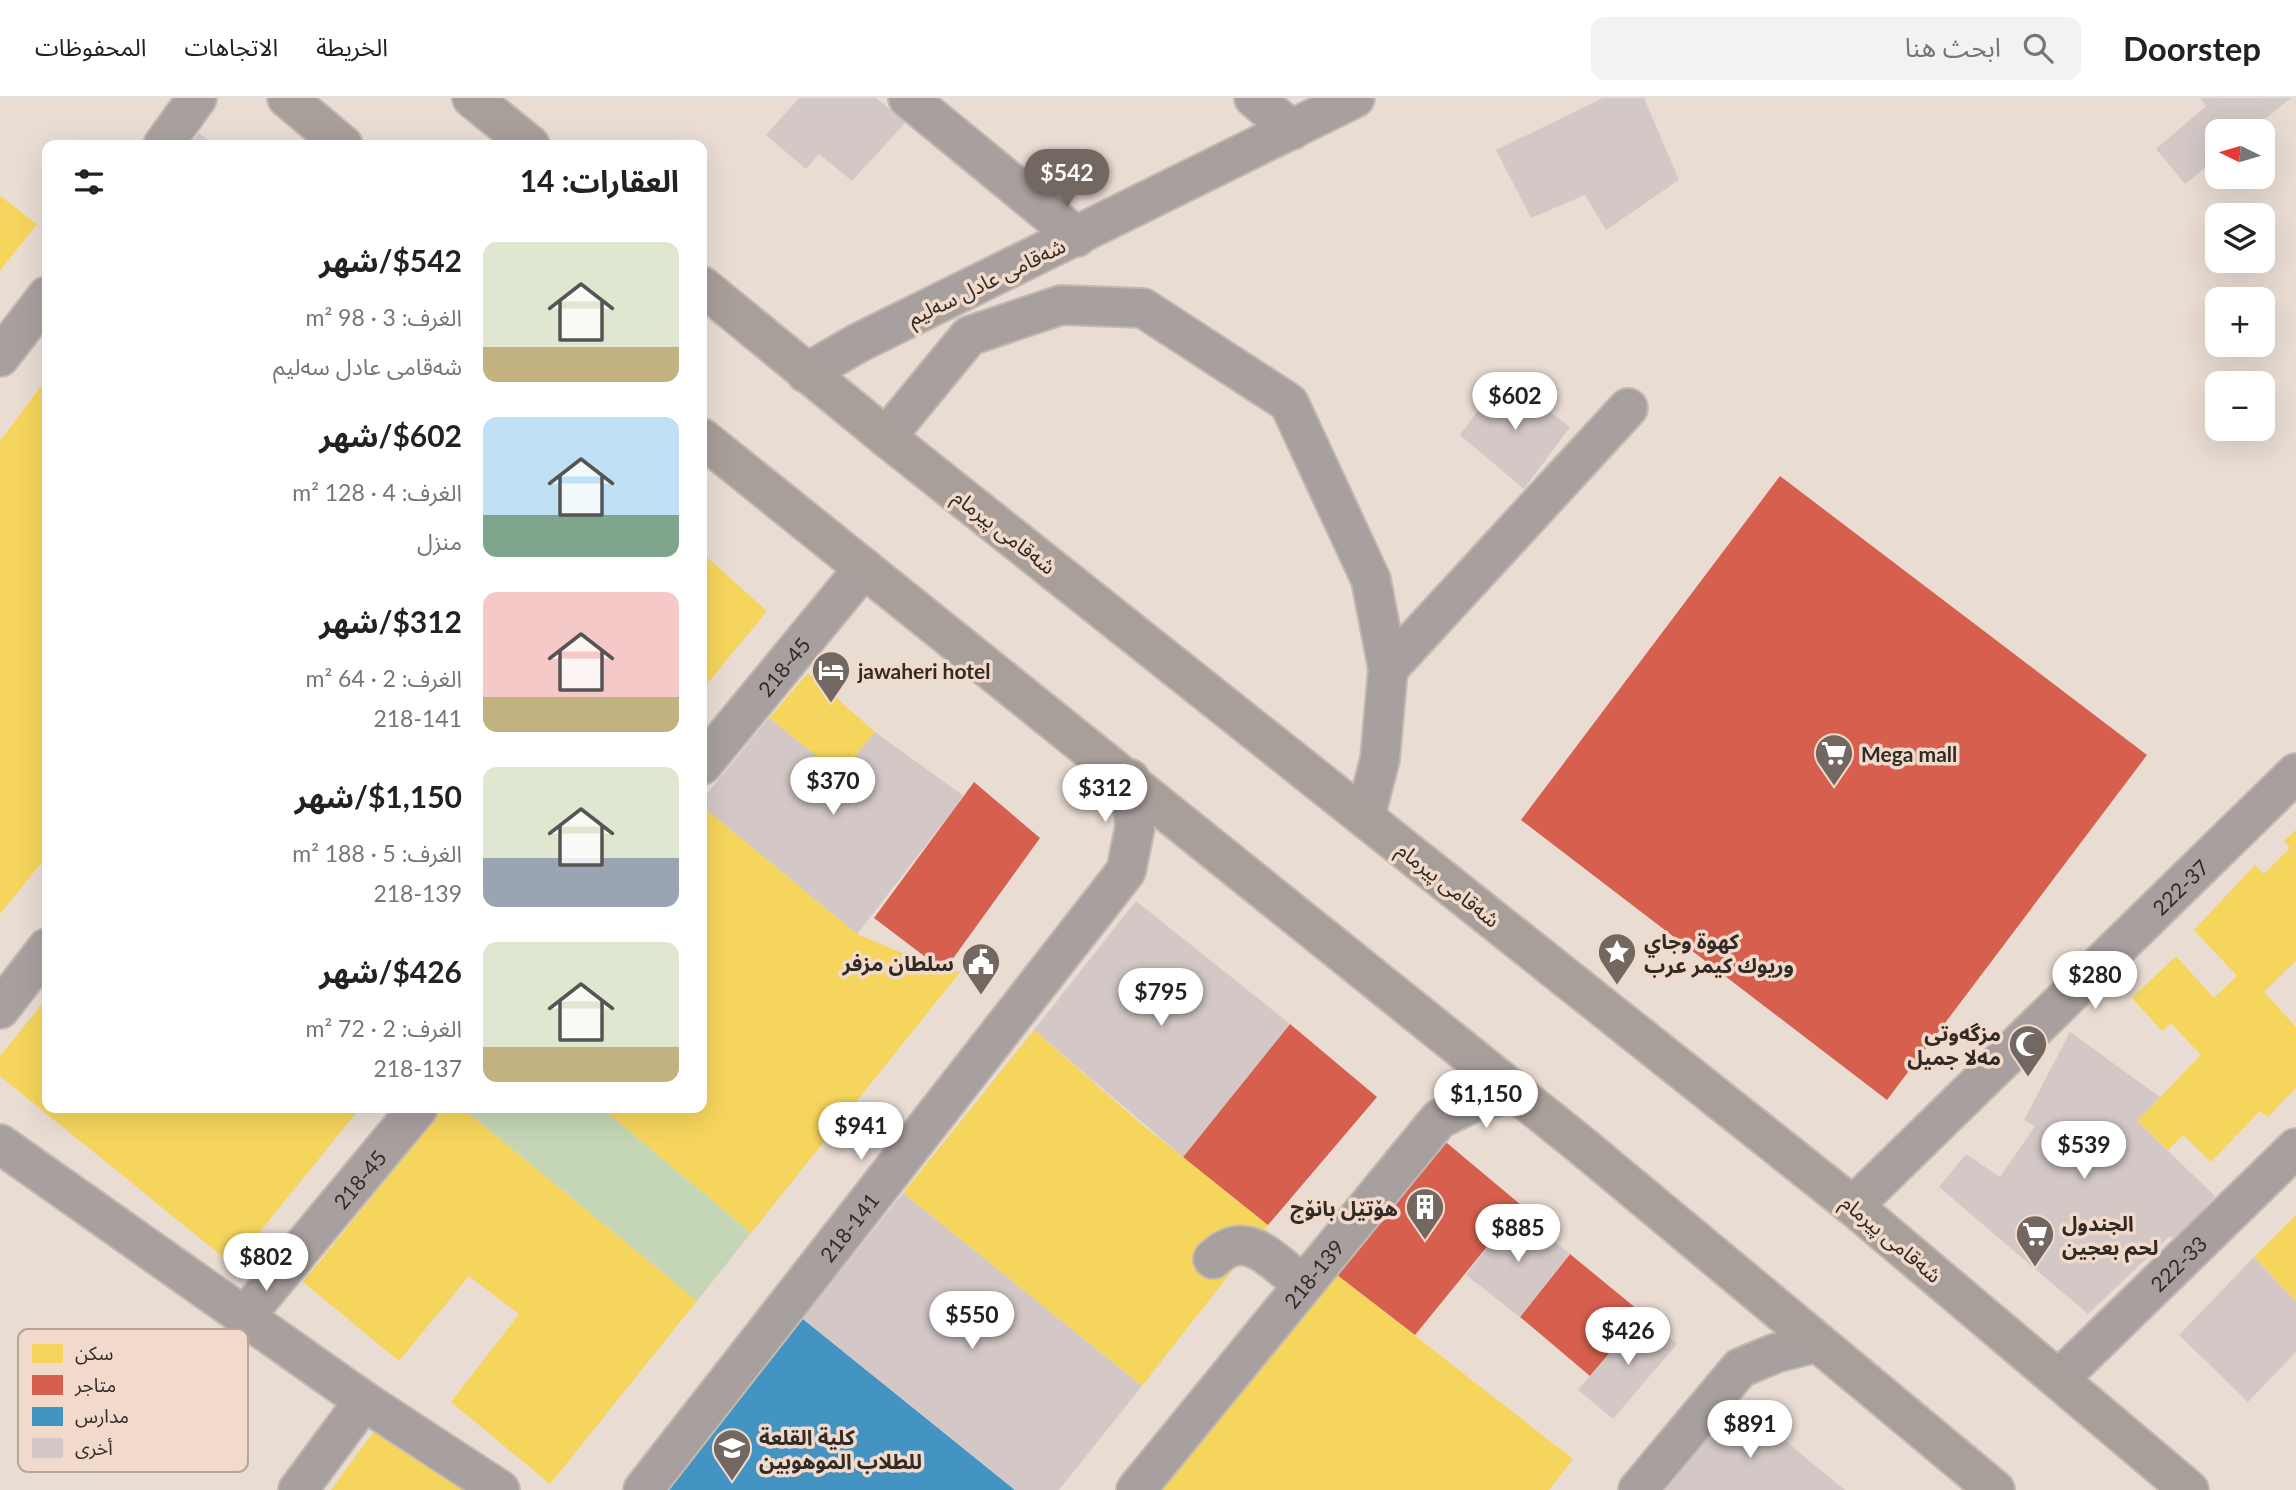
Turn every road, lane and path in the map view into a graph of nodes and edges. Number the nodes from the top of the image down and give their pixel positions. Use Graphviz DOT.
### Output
graph roads {
  1 [pos="287,98"];
  2 [pos="472,98"];
  3 [pos="908,98"];
  4 [pos="1254,98"];
  5 [pos="1356,98"];
  6 [pos="196,101"];
  7 [pos="1292,130"];
  8 [pos="167,140"];
  9 [pos="337,140"];
  10 [pos="524,140"];
  11 [pos="1077,237"];
  12 [pos="707,290"];
  13 [pos="42,302"];
  14 [pos="0,357"];
  15 [pos="806,373"];
  16 [pos="1628,408"];
  17 [pos="887,437"];
  18 [pos="707,442"];
  19 [pos="864,568"];
  20 [pos="1388,669"];
  21 [pos="707,759"];
  22 [pos="2296,773"];
  23 [pos="1130,779"];
  24 [pos="1365,817"];
  25 [pos="42,954"];
  26 [pos="0,1009"];
  27 [pos="1515,1092"];
  28 [pos="414,1113"];
  29 [pos="0,1144"];
  30 [pos="2296,1148"];
  31 [pos="1853,1206"];
  32 [pos="1213,1259"];
  33 [pos="1302,1283"];
  34 [pos="246,1315"];
  35 [pos="1815,1343"];
  36 [pos="2059,1379"];
  37 [pos="364,1401"];
  38 [pos="2178,1485"];
  39 [pos="299,1490"];
  40 [pos="500,1490"];
  41 [pos="643,1490"];
  42 [pos="1136,1490"];
  43 [pos="1638,1490"];
  44 [pos="1995,1490"];
  1 -- 9 [label="highway"];
  2 -- 10 [label="highway"];
  3 -- 11 [label="street"];
  4 -- 7 [label="street"];
  5 -- 7 [label="street, شەقامی عادل سەلیم"];
  6 -- 8 [label="street"];
  7 -- 11 [label="street, شەقامی عادل سەلیم"];
  11 -- 15 [label="street, شەقامی عادل سەلیم"];
  12 -- 15 [label="highway, شەقامی پیرمام"];
  13 -- 14 [label="street"];
  15 -- 17 [label="highway, شەقامی پیرمام"];
  16 -- 20 [label="street"];
  17 -- 20 [label="street"];
  17 -- 24 [label="highway, شەقامی پیرمام"];
  18 -- 19 [label="highway"];
  19 -- 21 [label="street, 218-45"];
  19 -- 23 [label="highway"];
  20 -- 24 [label="street"];
  22 -- 31 [label="street, 222-37"];
  23 -- 27 [label="highway"];
  23 -- 41 [label="street, 218-141"];
  24 -- 31 [label="highway, شەقامی پیرمام"];
  25 -- 26 [label="street"];
  27 -- 33 [label="street, 218-139"];
  27 -- 35 [label="highway"];
  28 -- 34 [label="street, 218-45"];
  29 -- 34 [label="street"];
  30 -- 36 [label="street, 222-33"];
  31 -- 36 [label="highway, شەقامی پیرمام"];
  32 -- 33 [label="street"];
  33 -- 42 [label="street, 218-139"];
  34 -- 37 [label="street"];
  35 -- 43 [label="street"];
  35 -- 44 [label="highway"];
  36 -- 38 [label="highway, شەقامی پیرمام"];
  37 -- 39 [label="street"];
  37 -- 40 [label="street"];
}
